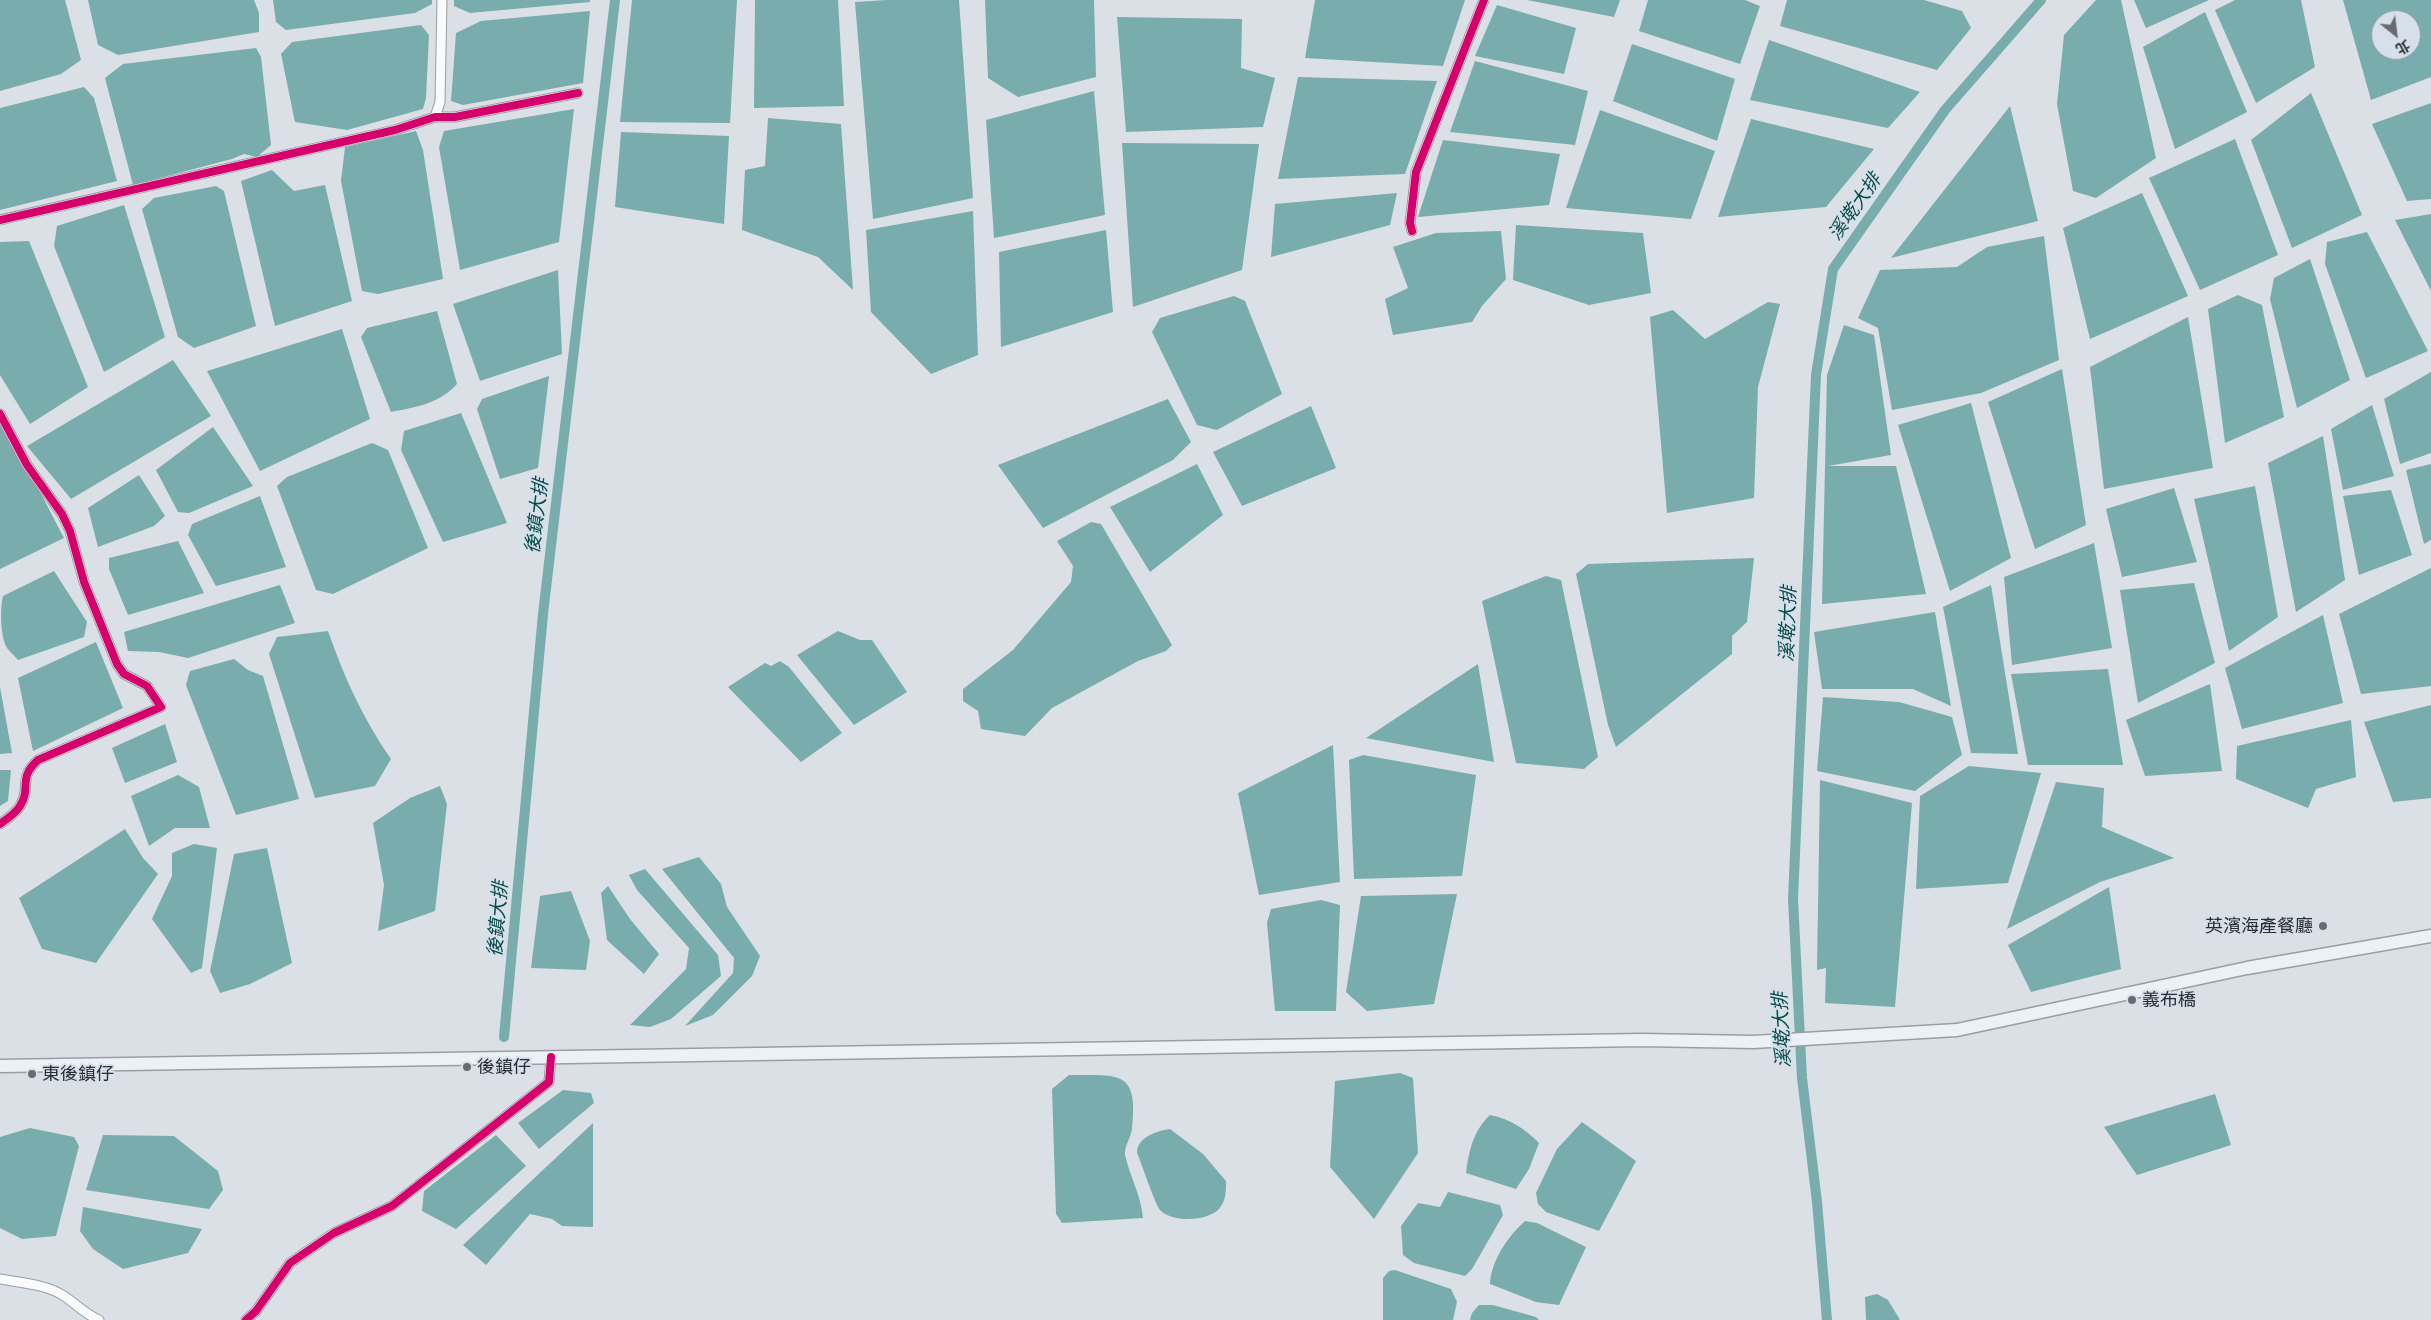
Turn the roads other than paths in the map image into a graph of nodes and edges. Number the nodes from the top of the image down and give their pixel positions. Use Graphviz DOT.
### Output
graph roads {
  1 [pos="442,0"];
  2 [pos="1484,0"];
  3 [pos="578,93"];
  4 [pos="434,117"];
  5 [pos="0,220"];
  6 [pos="1412,231"];
  7 [pos="0,414"];
  8 [pos="0,824"];
  9 [pos="2431,936"];
  10 [pos="551,1057"];
  11 [pos="0,1066"];
  12 [pos="0,1279"];
  13 [pos="99,1320"];
  14 [pos="246,1320"];
  1 -- 4 [label="street"];
  2 -- 6 [label="street"];
  3 -- 4 [label="street"];
  4 -- 5 [label="street"];
  7 -- 8 [label="street"];
  9 -- 10 [label="main road"];
  10 -- 11 [label="main road"];
  10 -- 14 [label="street"];
  12 -- 13 [label="street"];
}
